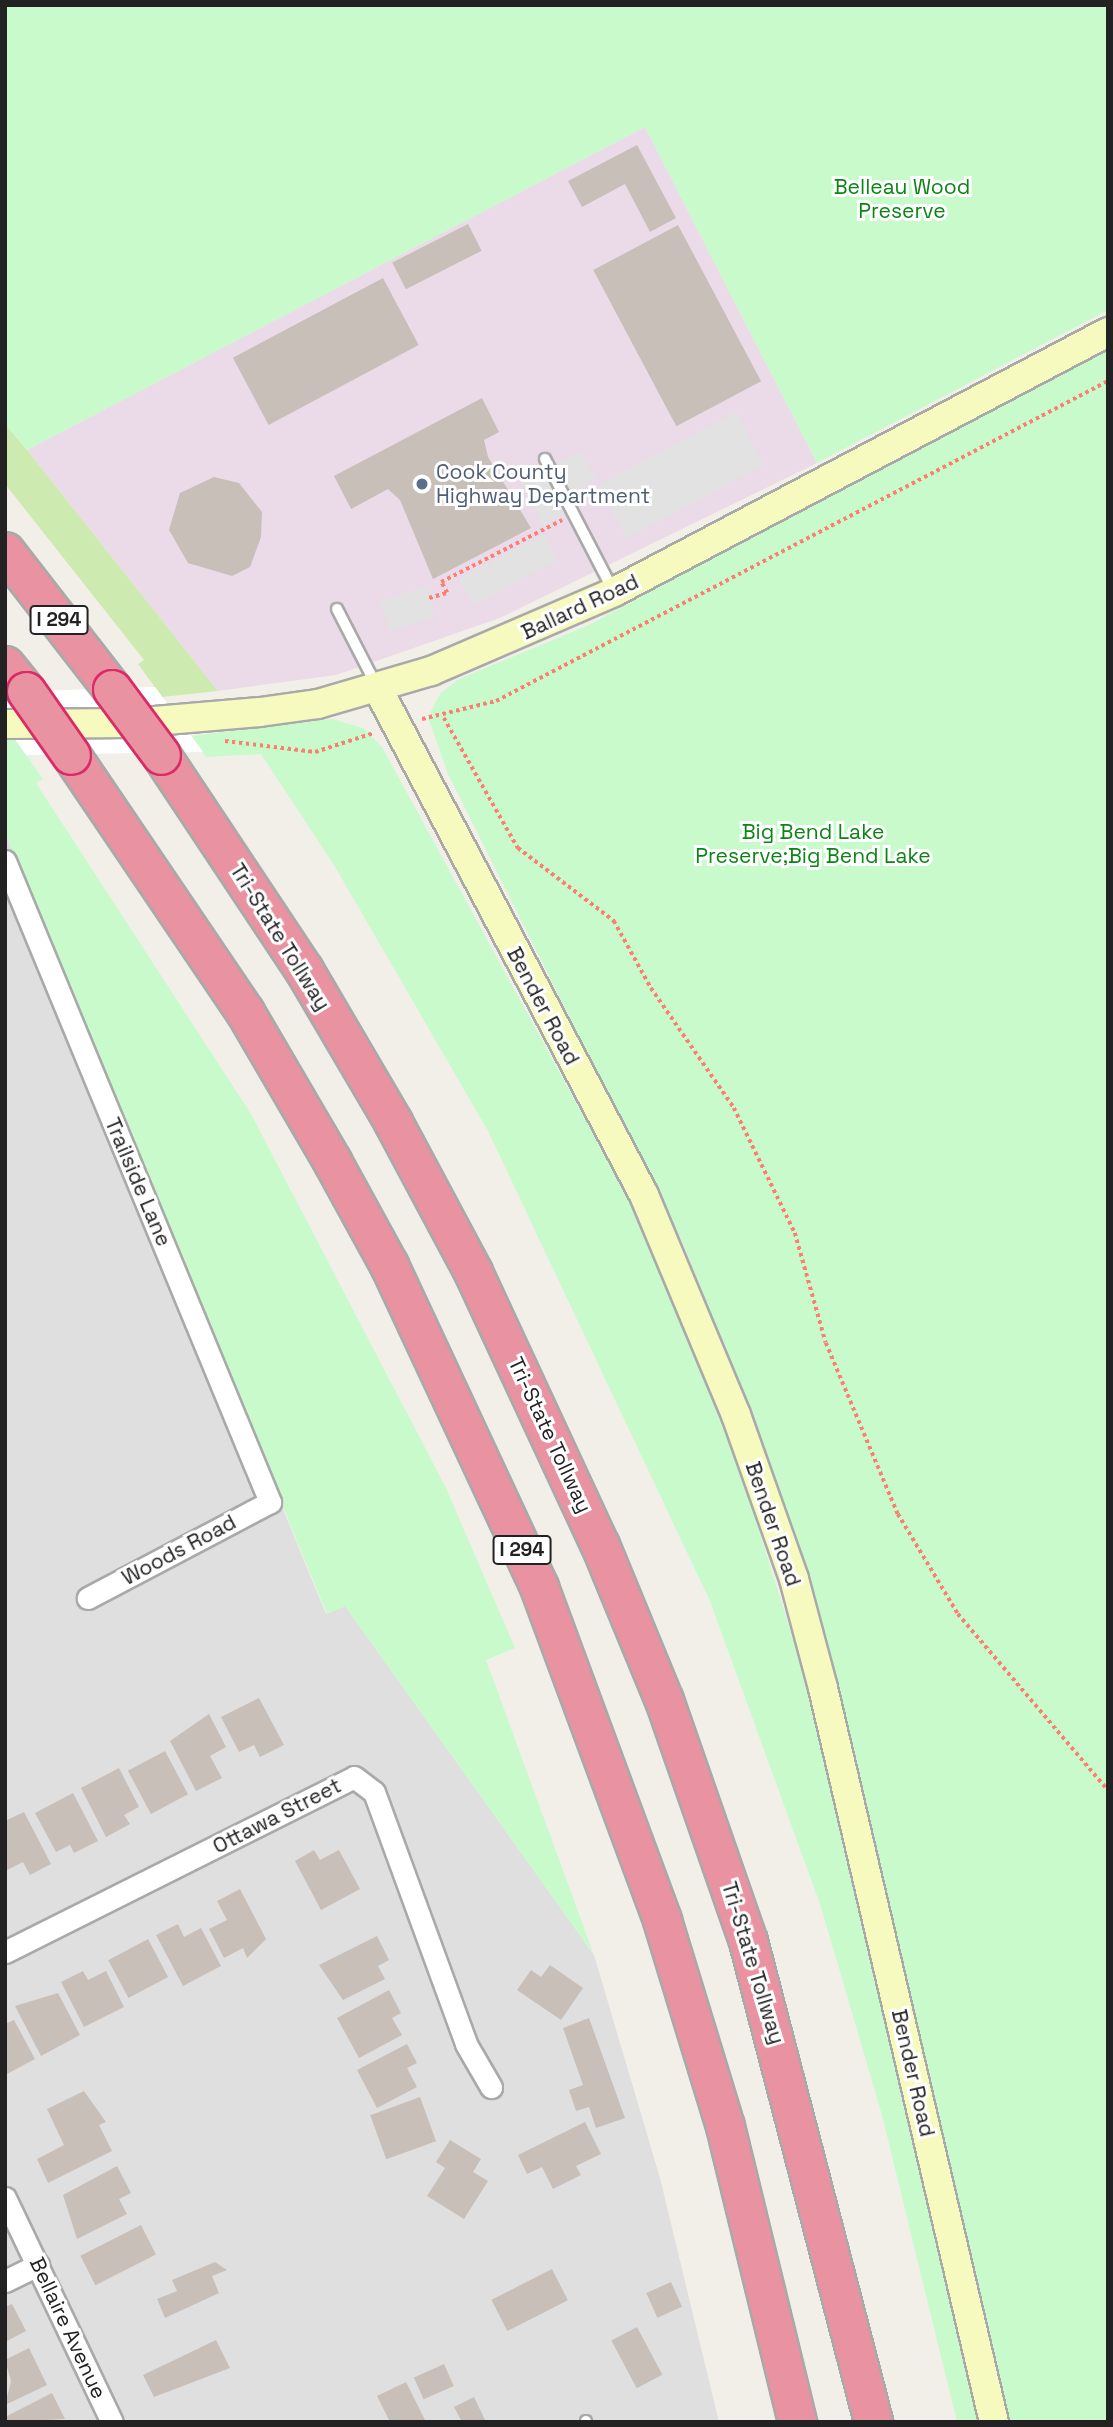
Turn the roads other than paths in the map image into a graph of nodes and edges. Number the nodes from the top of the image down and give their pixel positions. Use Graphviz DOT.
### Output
graph roads {
  1 [pos="1108,332"];
  2 [pos="545,460"];
  3 [pos="5,551"];
  4 [pos="614,592"];
  5 [pos="337,610"];
  6 [pos="15,678"];
  7 [pos="378,689"];
  8 [pos="5,723"];
  9 [pos="5,861"];
  10 [pos="270,1502"];
  11 [pos="88,1598"];
  12 [pos="5,1952"];
  13 [pos="491,2087"];
  14 [pos="5,2198"];
  15 [pos="38,2264"];
  16 [pos="5,2280"];
  17 [pos="112,2422"];
  18 [pos="797,2422"];
  19 [pos="873,2422"];
  20 [pos="994,2422"];
  1 -- 4 [label="street, Ballard Road"];
  2 -- 4 [label="lane"];
  3 -- 19 [label="highway, Tri-State Tollway / I 294, bridge"];
  4 -- 7 [label="street, Ballard Road"];
  5 -- 7 [label="lane"];
  6 -- 18 [label="highway, I 294, bridge"];
  7 -- 8 [label="street, Ballard Road"];
  7 -- 20 [label="street, Bender Road"];
  9 -- 10 [label="street, Trailside Lane"];
  10 -- 11 [label="street, Woods Road"];
  12 -- 13 [label="street, Ottawa Street"];
  14 -- 15 [label="street, Bellaire Avenue"];
  15 -- 16 [label="street"];
  15 -- 17 [label="street, Bellaire Avenue"];
}
